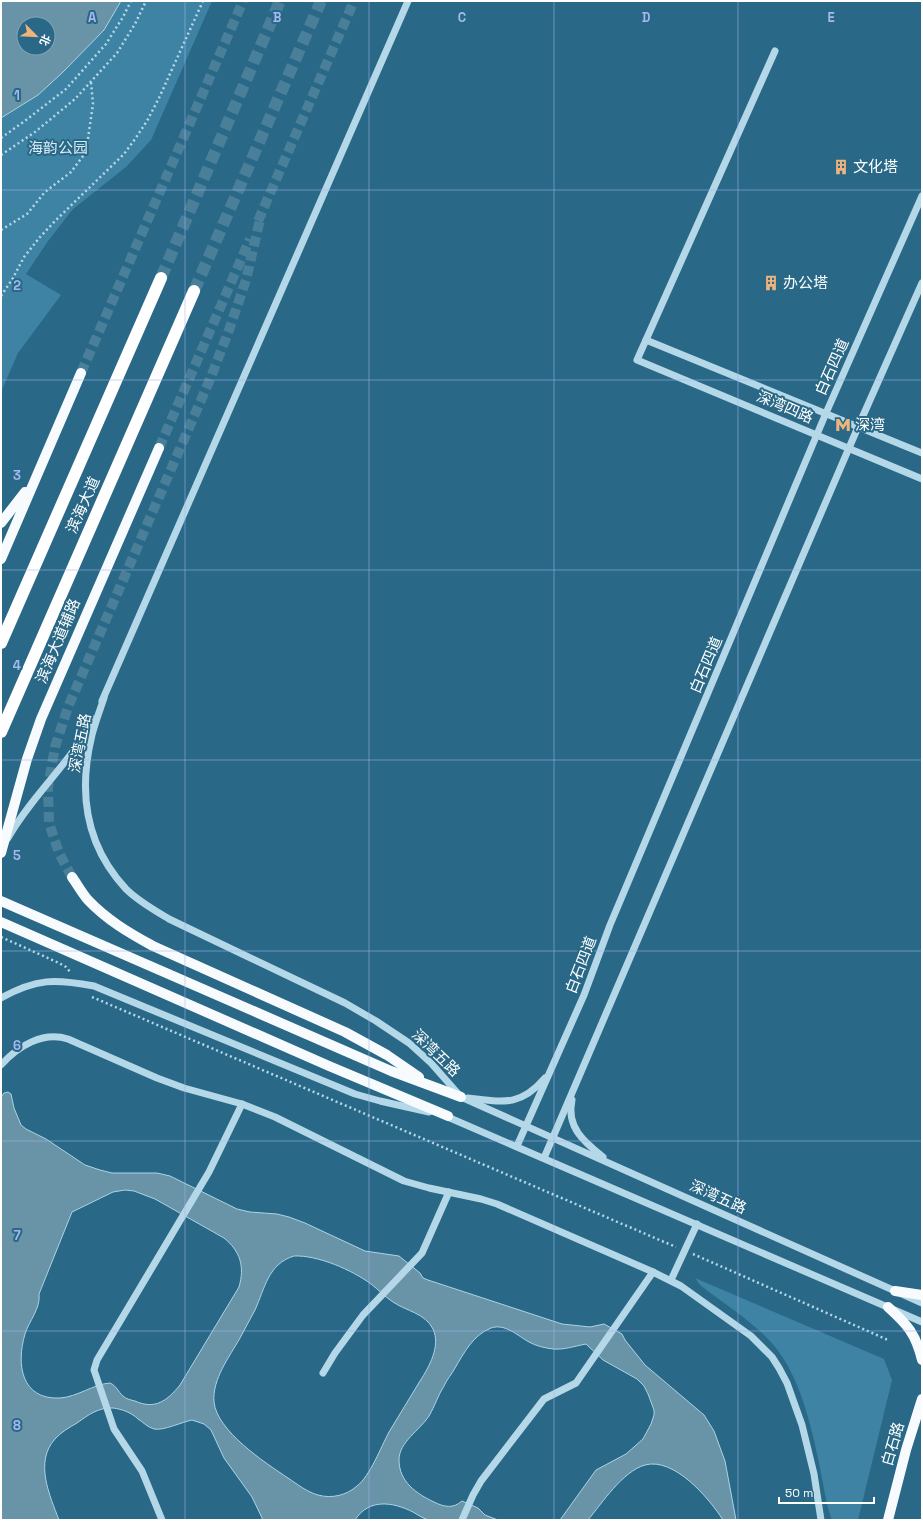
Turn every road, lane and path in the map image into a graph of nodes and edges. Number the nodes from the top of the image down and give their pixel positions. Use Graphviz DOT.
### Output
graph roads {
  1 [pos="131,1"];
  2 [pos="146,1"];
  3 [pos="202,1"];
  4 [pos="408,1"];
  5 [pos="775,51"];
  6 [pos="91,82"];
  7 [pos="1,138"];
  8 [pos="1,155"];
  9 [pos="922,196"];
  10 [pos="1,230"];
  11 [pos="161,278"];
  12 [pos="922,283"];
  13 [pos="194,291"];
  14 [pos="1,296"];
  15 [pos="646,340"];
  16 [pos="82,374"];
  17 [pos="826,413"];
  18 [pos="858,427"];
  19 [pos="817,435"];
  20 [pos="159,448"];
  21 [pos="849,448"];
  22 [pos="922,453"];
  23 [pos="41,467"];
  24 [pos="922,479"];
  25 [pos="1,523"];
  26 [pos="1,558"];
  27 [pos="1,643"];
  28 [pos="104,698"];
  29 [pos="1,732"];
  30 [pos="2,850"];
  31 [pos="72,877"];
  32 [pos="1,901"];
  33 [pos="1,922"];
  34 [pos="1,937"];
  35 [pos="73,978"];
  36 [pos="90,996"];
  37 [pos="1,998"];
  38 [pos="1,1065"];
  39 [pos="551,1071"];
  40 [pos="430,1086"];
  41 [pos="576,1086"];
  42 [pos="462,1097"];
  43 [pos="242,1104"];
  44 [pos="448,1116"];
  45 [pos="526,1126"];
  46 [pos="553,1138"];
  47 [pos="517,1146"];
  48 [pos="544,1158"];
  49 [pos="613,1164"];
  50 [pos="449,1192"];
  51 [pos="697,1224"];
  52 [pos="685,1250"];
  53 [pos="653,1272"];
  54 [pos="671,1280"];
  55 [pos="895,1291"];
  56 [pos="922,1295"];
  57 [pos="922,1303"];
  58 [pos="888,1307"];
  59 [pos="922,1322"];
  60 [pos="888,1340"];
  61 [pos="922,1360"];
  62 [pos="323,1373"];
  63 [pos="922,1399"];
  64 [pos="162,1520"];
  65 [pos="462,1520"];
  66 [pos="821,1520"];
  67 [pos="888,1520"];
  1 -- 7 [label="path"];
  2 -- 6 [label="path"];
  3 -- 14 [label="path"];
  4 -- 28 [label="street"];
  5 -- 15 [label="street"];
  6 -- 8 [label="path"];
  6 -- 10 [label="path"];
  9 -- 17 [label="street, 白石四道"];
  11 -- 27 [label="highway, 滨海大道"];
  12 -- 18 [label="street"];
  13 -- 29 [label="highway, 滨海大道"];
  15 -- 17 [label="street, 深湾四路"];
  15 -- 19 [label="street, 深湾四路"];
  16 -- 23 [label="main road"];
  17 -- 18 [label="street, 深湾四路"];
  17 -- 19 [label="street, 白石四道"];
  18 -- 21 [label="street"];
  18 -- 22 [label="street, 深湾四路"];
  19 -- 21 [label="street, 深湾四路"];
  19 -- 39 [label="street, 白石四道"];
  20 -- 30 [label="main road, 滨海大道辅路"];
  21 -- 24 [label="street, 深湾四路"];
  21 -- 41 [label="street"];
  23 -- 25 [label="main road"];
  23 -- 26 [label="main road"];
  28 -- 30 [label="street"];
  28 -- 42 [label="street, 深湾五路"];
  31 -- 40 [label="main road"];
  32 -- 40 [label="main road"];
  33 -- 44 [label="main road"];
  34 -- 35 [label="path"];
  36 -- 52 [label="path"];
  37 -- 44 [label="street"];
  38 -- 43 [label="street"];
  39 -- 42 [label="street"];
  39 -- 45 [label="street, 白石四道"];
  40 -- 42 [label="main road"];
  41 -- 46 [label="street"];
  41 -- 49 [label="street"];
  42 -- 45 [label="street, 深湾五路"];
  43 -- 50 [label="street"];
  43 -- 64 [label="street"];
  44 -- 47 [label="street"];
  45 -- 46 [label="street, 深湾五路"];
  45 -- 47 [label="street, 白石四道"];
  46 -- 48 [label="street"];
  46 -- 49 [label="street, 深湾五路"];
  47 -- 48 [label="street"];
  48 -- 51 [label="street"];
  49 -- 55 [label="street, 深湾五路"];
  50 -- 53 [label="street"];
  50 -- 62 [label="street"];
  51 -- 52 [label="street"];
  51 -- 58 [label="street"];
  52 -- 54 [label="street"];
  52 -- 60 [label="path"];
  53 -- 54 [label="street"];
  53 -- 65 [label="street"];
  54 -- 66 [label="street"];
  55 -- 56 [label="main road"];
  55 -- 57 [label="street, 深湾五路"];
  58 -- 59 [label="street"];
  58 -- 61 [label="main road"];
  63 -- 67 [label="main road, 白石路"];
}
